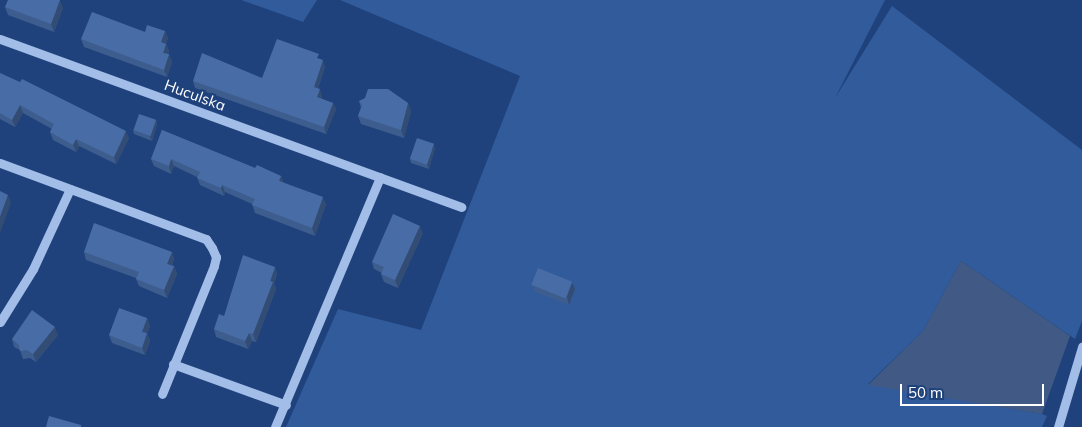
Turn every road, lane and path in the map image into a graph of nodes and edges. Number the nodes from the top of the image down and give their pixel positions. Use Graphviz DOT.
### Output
graph roads {
  1 [pos="0,39"];
  2 [pos="0,163"];
  3 [pos="380,177"];
  4 [pos="70,189"];
  5 [pos="461,207"];
  6 [pos="0,322"];
  7 [pos="1082,347"];
  8 [pos="174,364"];
  9 [pos="162,394"];
  10 [pos="286,405"];
  11 [pos="275,427"];
  12 [pos="1058,427"];
  1 -- 3 [label="street, Huculska"];
  2 -- 4 [label="street"];
  3 -- 5 [label="street, Huculska"];
  3 -- 10 [label="street"];
  4 -- 6 [label="street"];
  4 -- 8 [label="street"];
  7 -- 12 [label="street"];
  8 -- 9 [label="street"];
  8 -- 10 [label="street"];
  10 -- 11 [label="street"];
}
